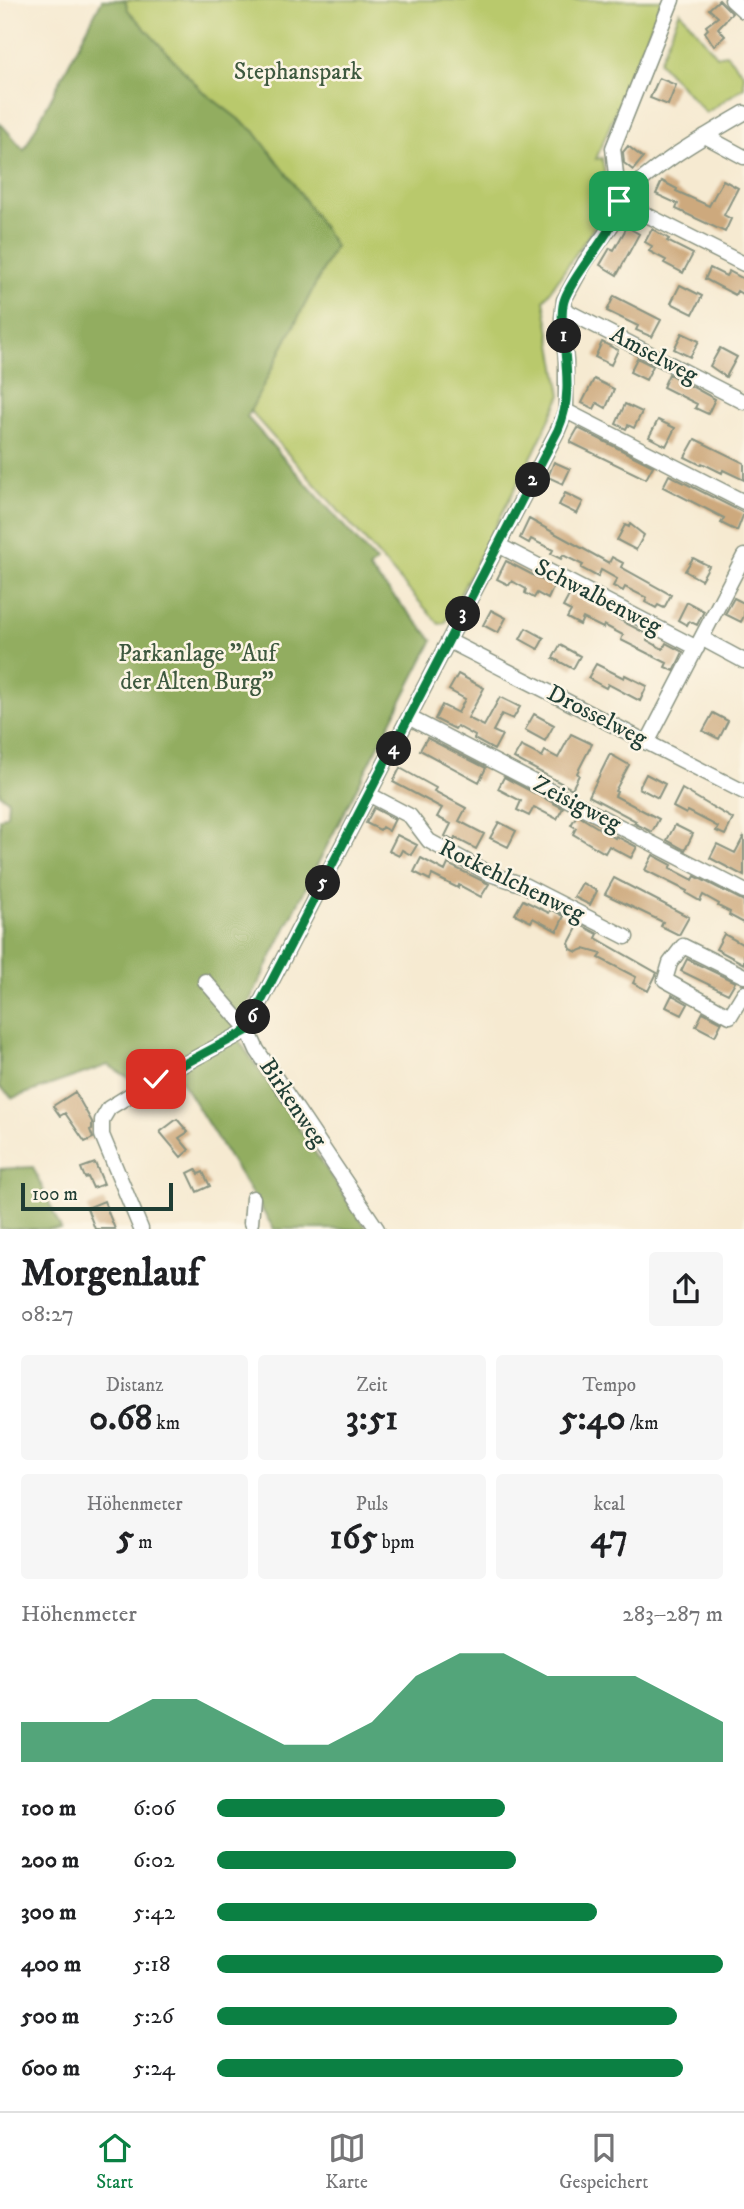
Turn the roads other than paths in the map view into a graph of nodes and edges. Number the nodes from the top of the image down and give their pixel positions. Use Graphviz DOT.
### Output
graph roads {
  1 [pos="672,0"];
  2 [pos="732,0"];
  3 [pos="744,11"];
  4 [pos="744,113"];
  5 [pos="705,136"];
  6 [pos="744,157"];
  7 [pos="619,201"];
  8 [pos="744,264"];
  9 [pos="562,309"];
  10 [pos="744,402"];
  11 [pos="566,411"];
  12 [pos="744,502"];
  13 [pos="498,545"];
  14 [pos="744,556"];
  15 [pos="449,640"];
  16 [pos="700,644"];
  17 [pos="744,661"];
  18 [pos="410,718"];
  19 [pos="648,743"];
  20 [pos="744,792"];
  21 [pos="370,795"];
  22 [pos="744,891"];
  23 [pos="626,937"];
  24 [pos="744,976"];
  25 [pos="205,981"];
  26 [pos="744,993"];
  27 [pos="248,1030"];
  28 [pos="253,1198"];
  29 [pos="251,1223"];
  30 [pos="141,1229"];
  31 [pos="377,1229"];
  1 -- 7 [label="street"];
  2 -- 3 [label="street"];
  4 -- 5 [label="street"];
  5 -- 6 [label="street"];
  5 -- 7 [label="street"];
  7 -- 8 [label="street"];
  7 -- 9 [label="street"];
  9 -- 10 [label="street, Amselweg"];
  9 -- 11 [label="street"];
  11 -- 12 [label="street"];
  11 -- 13 [label="street"];
  13 -- 15 [label="street"];
  13 -- 16 [label="street, Schwalbenweg"];
  14 -- 16 [label="street"];
  15 -- 18 [label="street"];
  15 -- 19 [label="street, Drosselweg"];
  16 -- 17 [label="street, Schwalbenweg"];
  16 -- 19 [label="street"];
  18 -- 21 [label="street"];
  18 -- 22 [label="street, Zeisigweg"];
  19 -- 20 [label="street, Drosselweg"];
  21 -- 23 [label="street, Rotkehlchenweg"];
  21 -- 27 [label="street"];
  24 -- 26 [label="street"];
  25 -- 27 [label="street, Birkenweg"];
  27 -- 30 [label="street"];
  27 -- 31 [label="street, Birkenweg"];
  28 -- 29 [label="street"];
}
